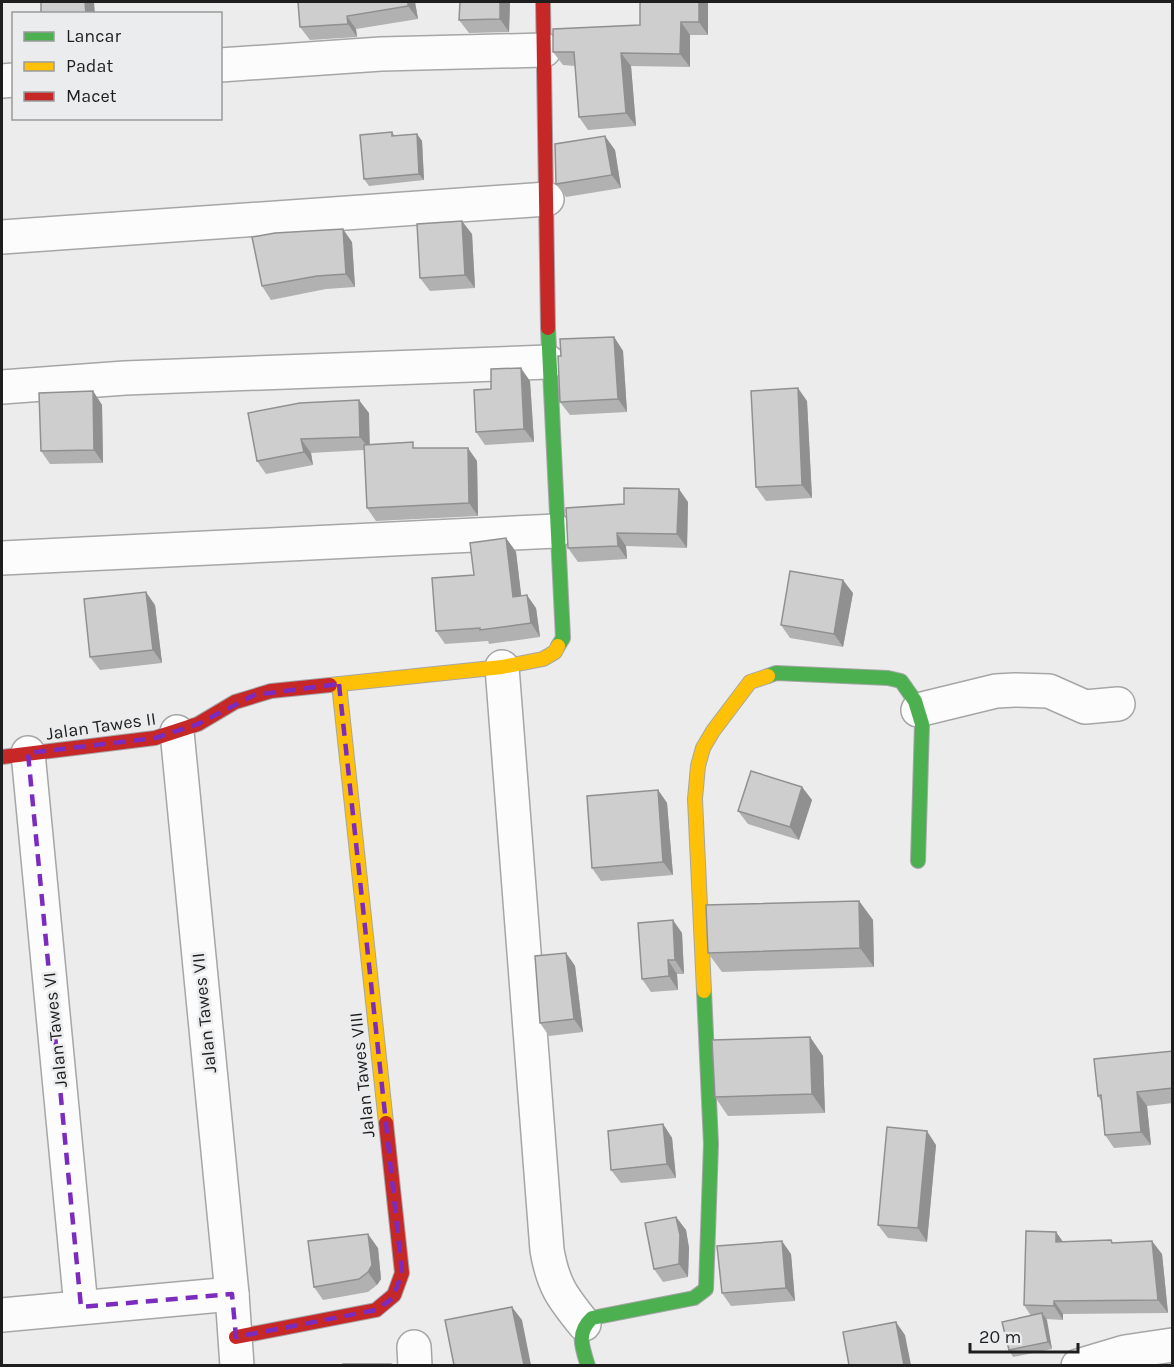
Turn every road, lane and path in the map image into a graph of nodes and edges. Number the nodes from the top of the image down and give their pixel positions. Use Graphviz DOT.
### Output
graph roads {
  1 [pos="543,2"];
  2 [pos="544,50"];
  3 [pos="222,65"];
  4 [pos="547,199"];
  5 [pos="2,237"];
  6 [pos="548,362"];
  7 [pos="2,387"];
  8 [pos="556,531"];
  9 [pos="2,558"];
  10 [pos="502,667"];
  11 [pos="339,684"];
  12 [pos="1118,704"];
  13 [pos="918,710"];
  14 [pos="177,732"];
  15 [pos="15,755"];
  16 [pos="918,861"];
  17 [pos="232,1294"];
  18 [pos="81,1307"];
  19 [pos="2,1315"];
  20 [pos="584,1324"];
  21 [pos="1173,1345"];
  22 [pos="236,1351"];
  23 [pos="588,1365"];
  24 [pos="1078,1365"];
  1 -- 2 [label="street, Jalan Tawes II"];
  2 -- 3 [label="street"];
  2 -- 4 [label="street, Jalan Tawes II"];
  4 -- 5 [label="street"];
  4 -- 6 [label="street, Jalan Tawes II"];
  6 -- 7 [label="street"];
  6 -- 8 [label="street, Jalan Tawes II"];
  8 -- 9 [label="street"];
  8 -- 10 [label="street, Jalan Tawes II"];
  10 -- 11 [label="street, Jalan Tawes II"];
  10 -- 20 [label="street"];
  11 -- 14 [label="street, Jalan Tawes II"];
  11 -- 22 [label="street, Jalan Tawes VIII"];
  12 -- 13 [label="street"];
  13 -- 16 [label="street"];
  13 -- 20 [label="street"];
  14 -- 15 [label="street, Jalan Tawes II"];
  14 -- 17 [label="street, Jalan Tawes VII"];
  15 -- 18 [label="street, Jalan Tawes VI"];
  17 -- 18 [label="street"];
  17 -- 22 [label="street, Jalan Tawes VII"];
  18 -- 19 [label="street"];
  20 -- 23 [label="street"];
  21 -- 24 [label="street"];
}
